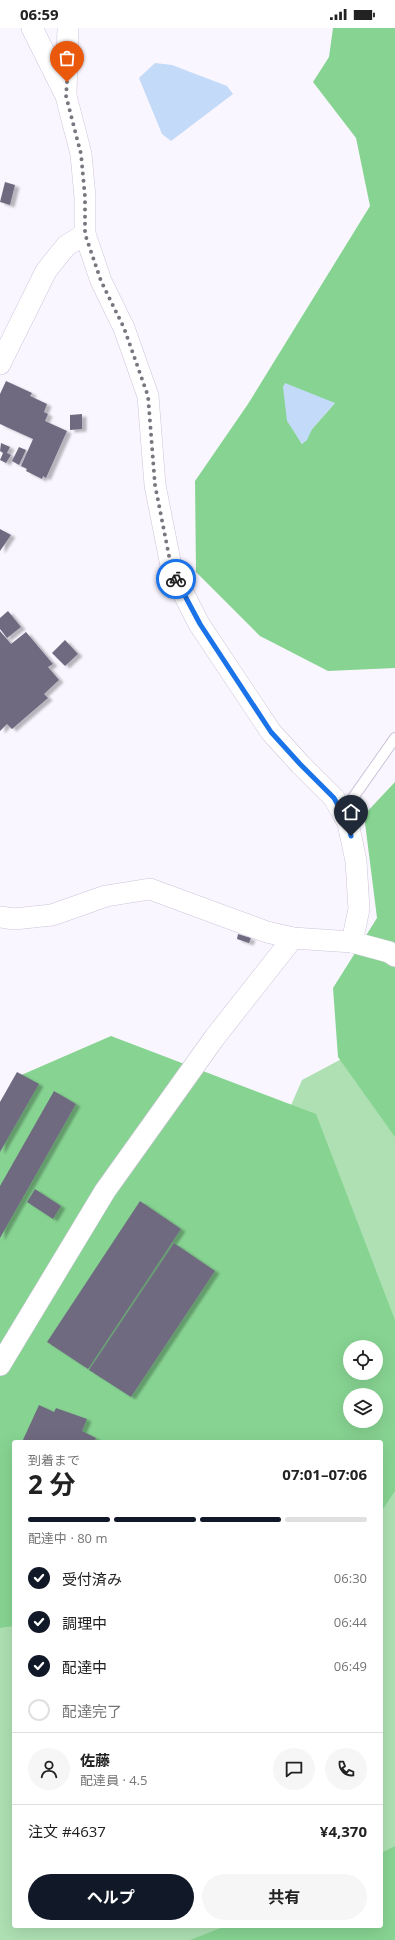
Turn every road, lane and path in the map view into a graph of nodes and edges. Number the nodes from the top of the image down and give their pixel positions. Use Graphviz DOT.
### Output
graph roads {
  1 [pos="32,28"];
  2 [pos="68,28"];
  3 [pos="66,96"];
  4 [pos="85,234"];
  5 [pos="0,364"];
  6 [pos="395,738"];
  7 [pos="342,812"];
  8 [pos="0,917"];
  9 [pos="293,938"];
  10 [pos="352,942"];
  11 [pos="395,956"];
  12 [pos="0,1365"];
  1 -- 3 [label="street"];
  2 -- 3 [label="street"];
  3 -- 4 [label="street"];
  4 -- 5 [label="street"];
  4 -- 7 [label="street"];
  6 -- 7 [label="lane"];
  7 -- 10 [label="street"];
  8 -- 9 [label="street"];
  9 -- 10 [label="street"];
  9 -- 12 [label="street"];
  10 -- 11 [label="street"];
}
